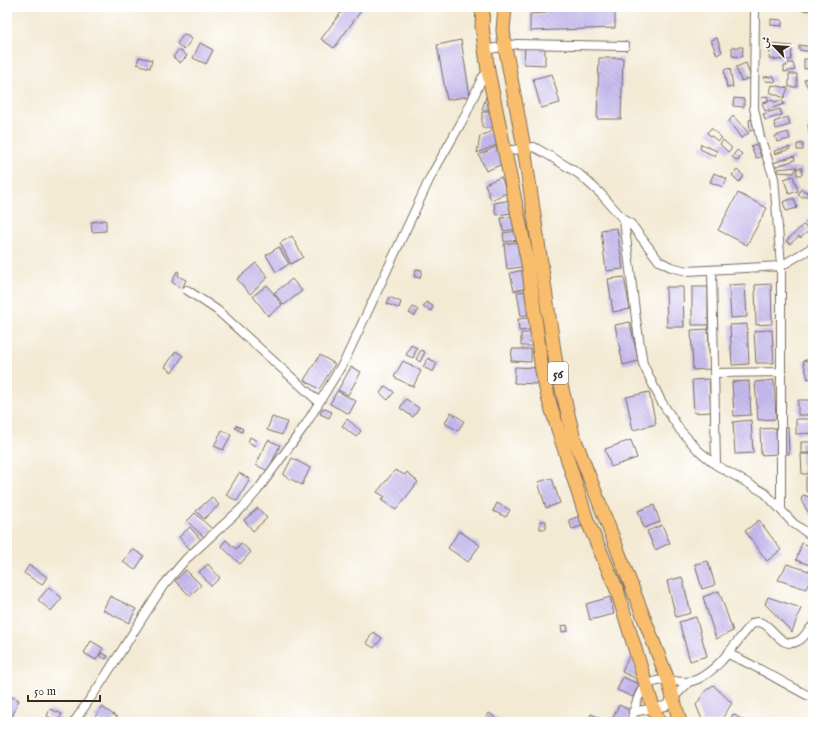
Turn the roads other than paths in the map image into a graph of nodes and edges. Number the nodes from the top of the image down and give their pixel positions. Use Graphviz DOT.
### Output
graph roads {
  1 [pos="483,7"];
  2 [pos="505,7"];
  3 [pos="755,7"];
  4 [pos="505,46"];
  5 [pos="626,46"];
  6 [pos="485,50"];
  7 [pos="488,71"];
  8 [pos="524,148"];
  9 [pos="506,151"];
  10 [pos="624,220"];
  11 [pos="813,247"];
  12 [pos="781,266"];
  13 [pos="712,270"];
  14 [pos="187,290"];
  15 [pos="781,372"];
  16 [pos="714,373"];
  17 [pos="319,402"];
  18 [pos="716,465"];
  19 [pos="781,509"];
  20 [pos="813,537"];
  21 [pos="813,626"];
  22 [pos="728,654"];
  23 [pos="668,680"];
  24 [pos="688,683"];
  25 [pos="646,684"];
  26 [pos="674,698"];
  27 [pos="813,698"];
  28 [pos="654,709"];
  29 [pos="633,712"];
  30 [pos="74,722"];
  31 [pos="630,722"];
  32 [pos="659,722"];
  33 [pos="680,722"];
  1 -- 6 [label="main road, 56"];
  2 -- 4 [label="main road, 56"];
  3 -- 12 [label="street"];
  4 -- 5 [label="street"];
  4 -- 6 [label="street"];
  4 -- 8 [label="main road, 56"];
  6 -- 7 [label="main road, 56"];
  7 -- 9 [label="main road, 56"];
  7 -- 17 [label="street"];
  8 -- 9 [label="street"];
  8 -- 10 [label="street"];
  8 -- 23 [label="main road, 56"];
  9 -- 25 [label="main road, 56"];
  10 -- 13 [label="street"];
  10 -- 18 [label="street"];
  11 -- 12 [label="street"];
  12 -- 13 [label="street"];
  12 -- 15 [label="street"];
  13 -- 16 [label="street"];
  14 -- 17 [label="street"];
  15 -- 16 [label="street"];
  15 -- 19 [label="street"];
  16 -- 18 [label="street"];
  17 -- 30 [label="street"];
  18 -- 19 [label="street"];
  19 -- 20 [label="street"];
  21 -- 22 [label="street"];
  22 -- 24 [label="street"];
  22 -- 27 [label="street"];
  23 -- 24 [label="street"];
  23 -- 25 [label="street"];
  23 -- 26 [label="main road, 56"];
  24 -- 26 [label="street"];
  25 -- 28 [label="main road, 56"];
  25 -- 29 [label="street"];
  26 -- 28 [label="street"];
  26 -- 33 [label="main road, 56"];
  28 -- 29 [label="street"];
  28 -- 32 [label="main road, 56"];
  29 -- 31 [label="street"];
}
